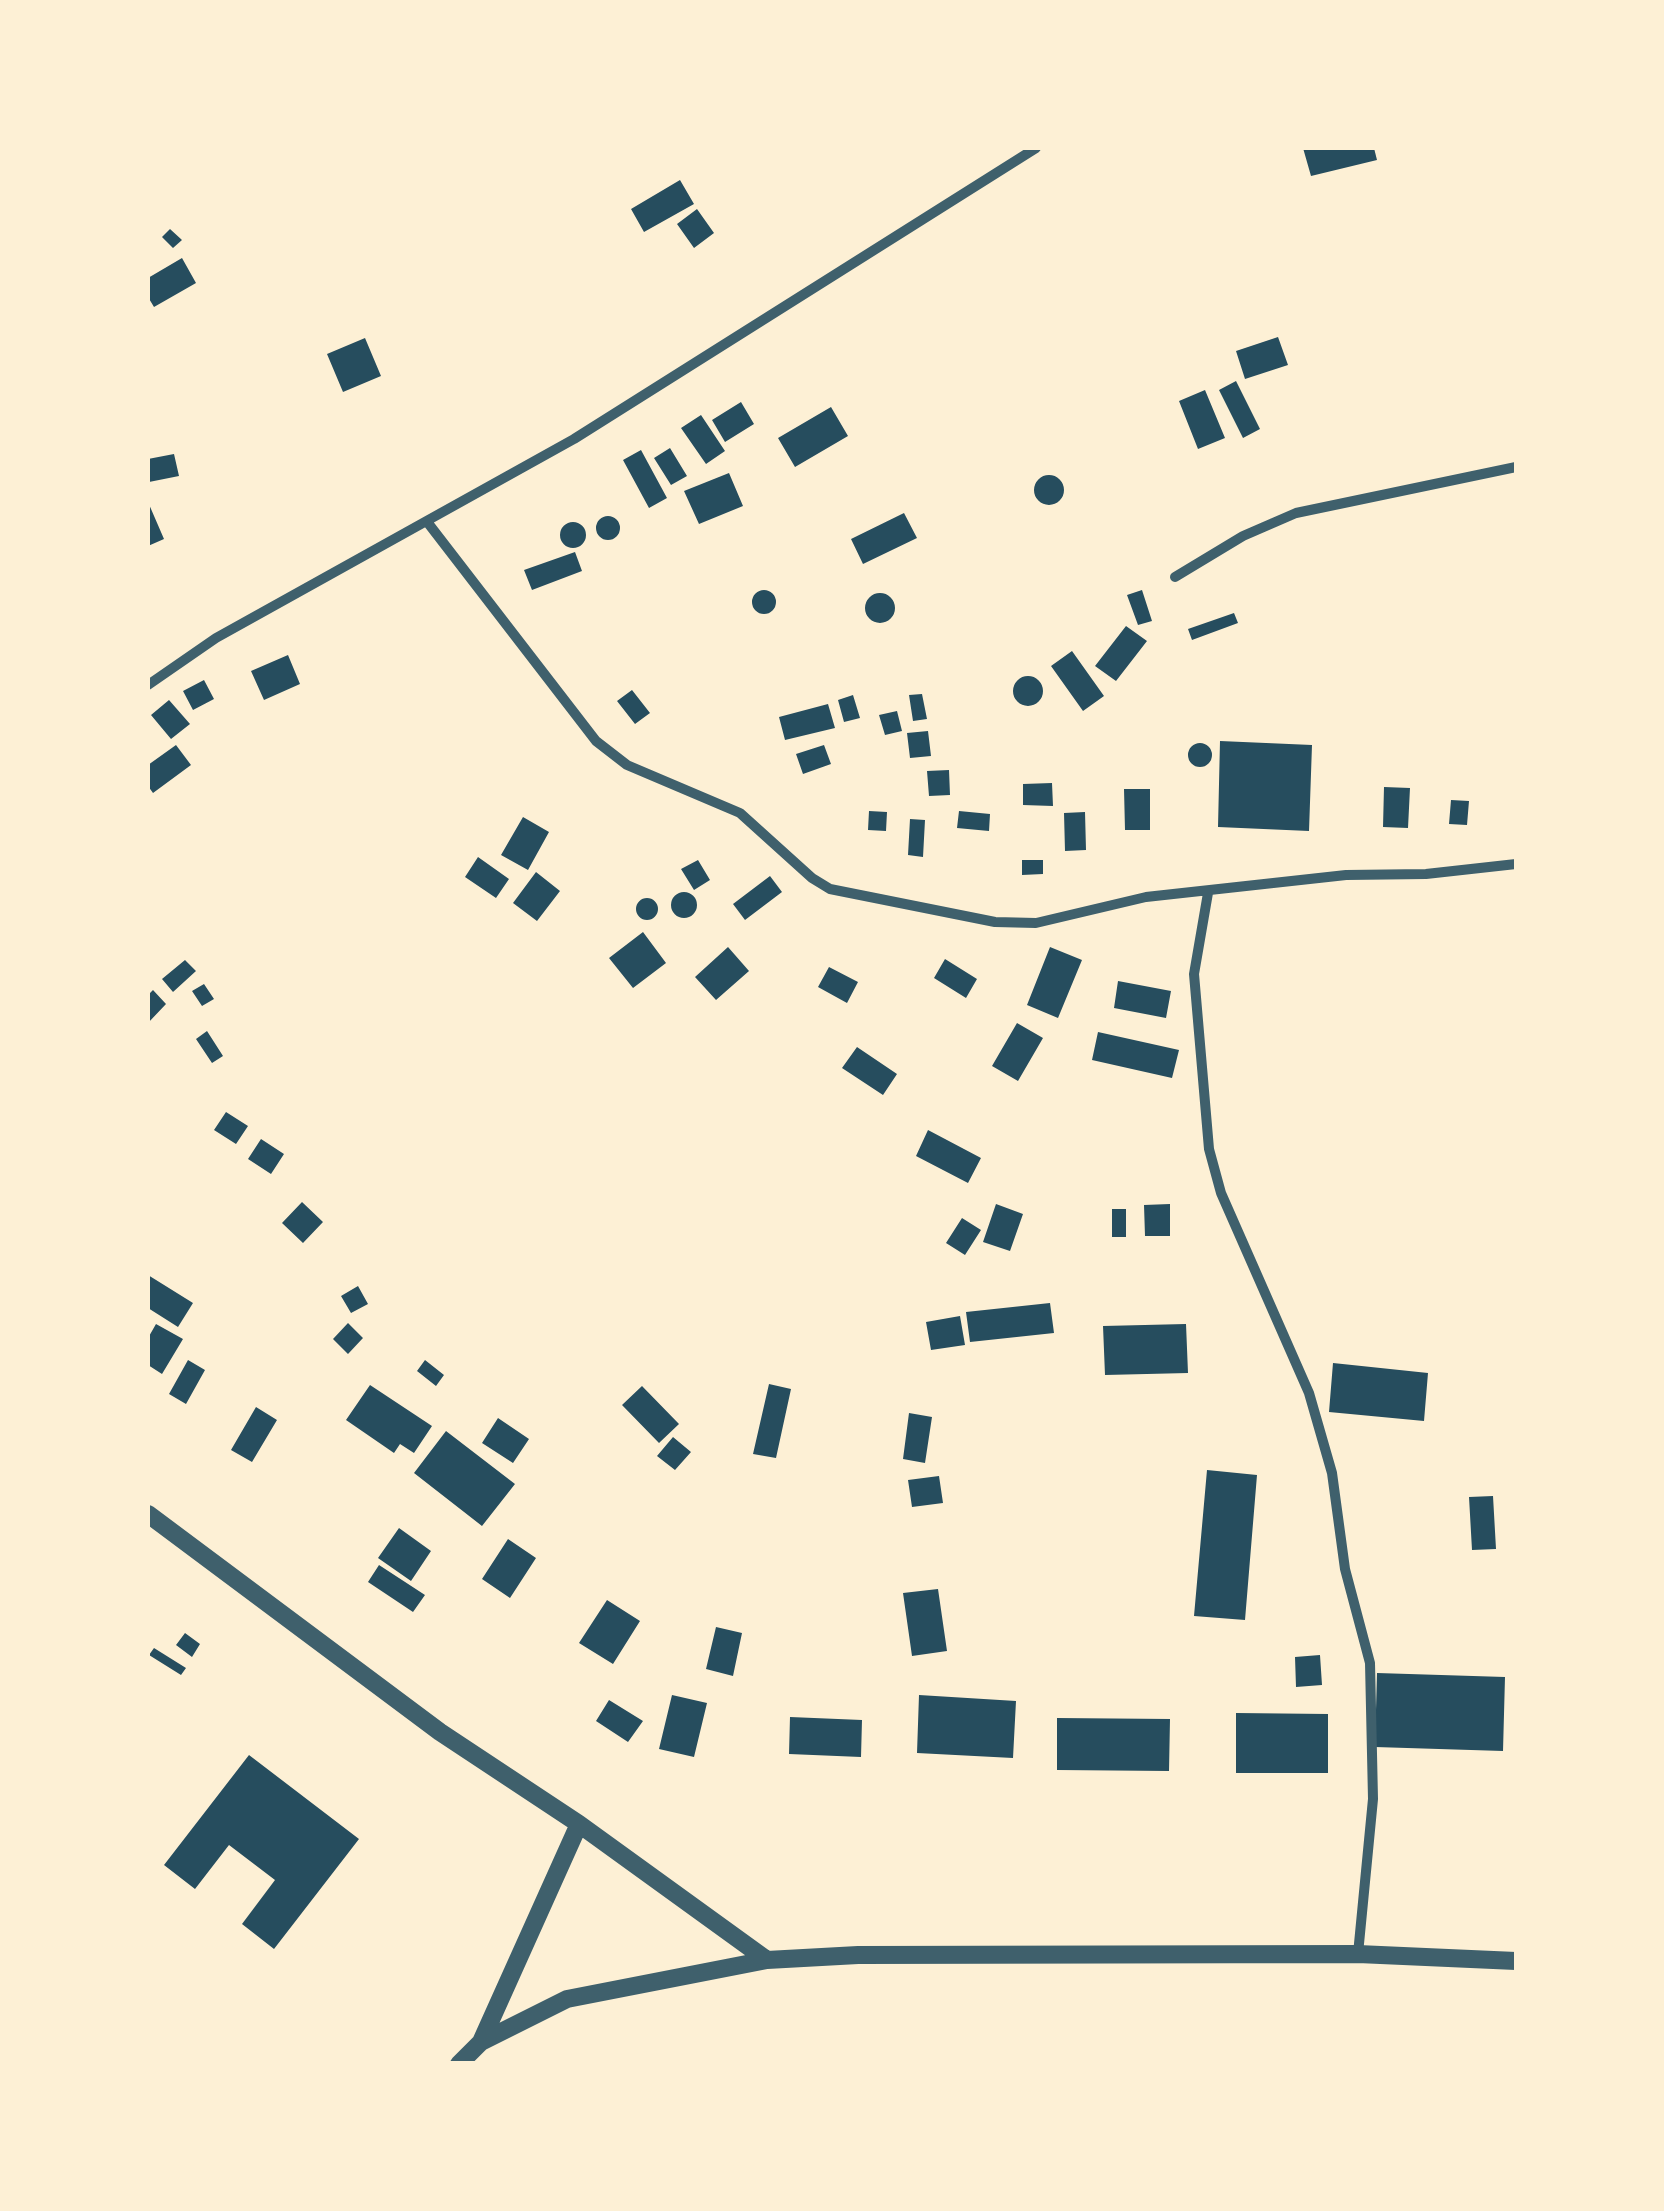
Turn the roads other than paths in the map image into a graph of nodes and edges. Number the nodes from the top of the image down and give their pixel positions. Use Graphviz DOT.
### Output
graph roads {
  1 [pos="1036,148"];
  2 [pos="1516,467"];
  3 [pos="428,524"];
  4 [pos="1175,578"];
  5 [pos="148,684"];
  6 [pos="1516,864"];
  7 [pos="1208,892"];
  8 [pos="148,1514"];
  9 [pos="579,1824"];
  10 [pos="1358,1954"];
  11 [pos="767,1960"];
  12 [pos="1516,1961"];
  13 [pos="481,2042"];
  14 [pos="459,2064"];
  1 -- 3 [label="street"];
  2 -- 4 [label="street"];
  3 -- 5 [label="street"];
  3 -- 7 [label="street"];
  6 -- 7 [label="street"];
  7 -- 10 [label="street"];
  8 -- 9 [label="street"];
  9 -- 11 [label="street"];
  9 -- 13 [label="street"];
  10 -- 11 [label="street"];
  10 -- 12 [label="street"];
  11 -- 13 [label="street"];
  13 -- 14 [label="street"];
}
